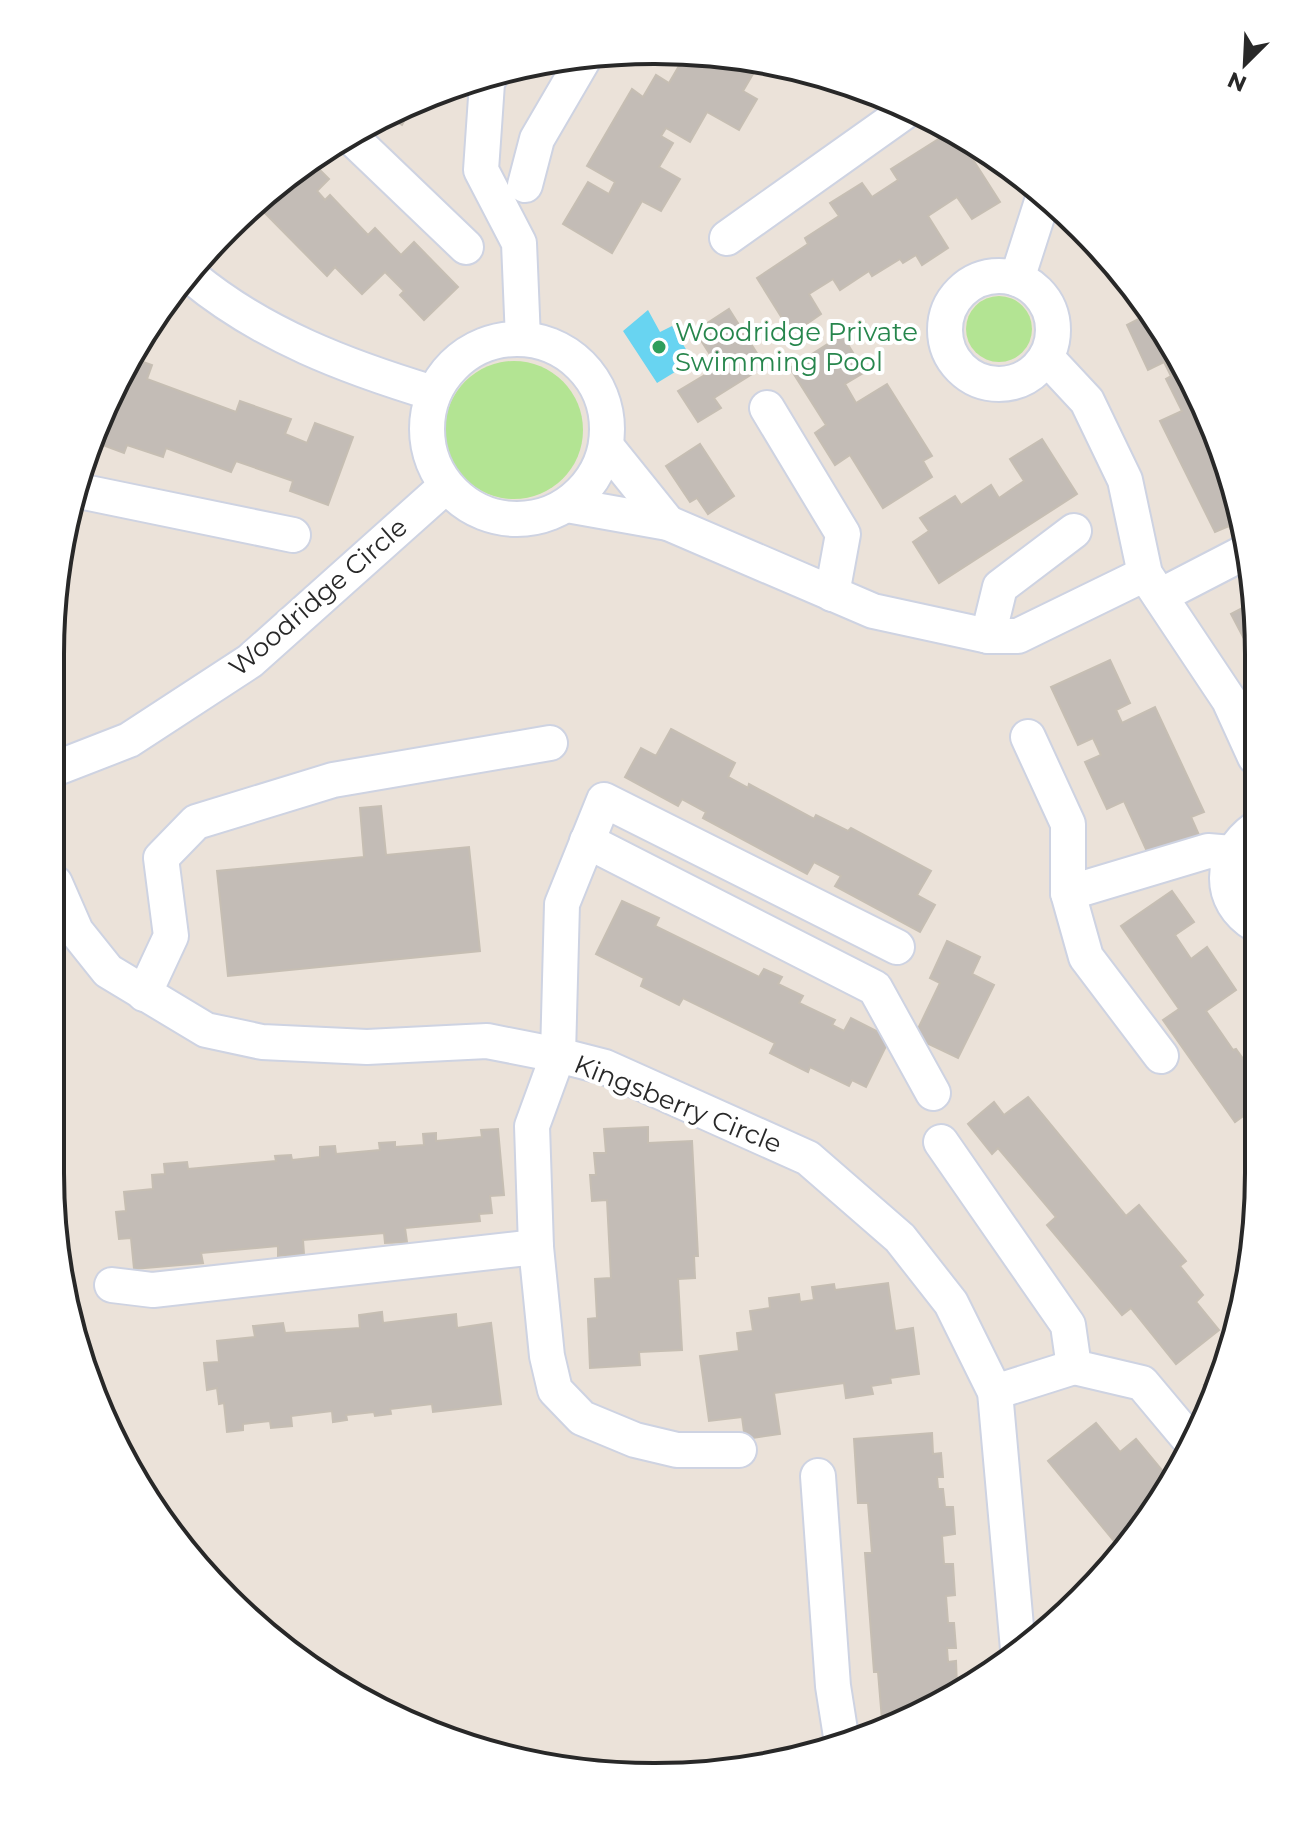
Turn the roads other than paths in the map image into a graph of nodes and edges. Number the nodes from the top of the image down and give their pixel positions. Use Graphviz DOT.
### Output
graph roads {
  1 [pos="578,69"];
  2 [pos="487,89"];
  3 [pos="898,117"];
  4 [pos="358,144"];
  5 [pos="525,185"];
  6 [pos="1040,208"];
  7 [pos="727,238"];
  8 [pos="466,247"];
  9 [pos="1017,279"];
  10 [pos="197,281"];
  11 [pos="523,339"];
  12 [pos="1046,357"];
  13 [pos="433,393"];
  14 [pos="767,408"];
  15 [pos="606,446"];
  16 [pos="446,486"];
  17 [pos="87,493"];
  18 [pos="567,505"];
  19 [pos="668,523"];
  20 [pos="1074,531"];
  21 [pos="293,535"];
  22 [pos="1236,555"];
  23 [pos="1153,585"];
  24 [pos="832,594"];
  25 [pos="988,636"];
  26 [pos="1245,735"];
  27 [pos="1028,737"];
  28 [pos="550,743"];
  29 [pos="64,765"];
  30 [pos="587,841"];
  31 [pos="1244,841"];
  32 [pos="1068,893"];
  33 [pos="64,904"];
  34 [pos="1245,917"];
  35 [pos="897,947"];
  36 [pos="144,994"];
  37 [pos="558,1055"];
  38 [pos="1161,1056"];
  39 [pos="933,1093"];
  40 [pos="941,1142"];
  41 [pos="536,1247"];
  42 [pos="112,1285"];
  43 [pos="1074,1367"];
  44 [pos="995,1392"];
  45 [pos="1184,1433"];
  46 [pos="739,1450"];
  47 [pos="818,1476"];
  48 [pos="1017,1638"];
  49 [pos="840,1733"];
  1 -- 5 [label="street"];
  2 -- 11 [label="street"];
  3 -- 7 [label="street"];
  4 -- 8 [label="street"];
  6 -- 9 [label="street"];
  9 -- 12 [label="street"];
  9 -- 12 [label="street"];
  10 -- 13 [label="street"];
  11 -- 13 [label="street"];
  11 -- 15 [label="street"];
  12 -- 23 [label="street"];
  13 -- 16 [label="street"];
  14 -- 24 [label="street"];
  15 -- 18 [label="street"];
  15 -- 19 [label="street"];
  16 -- 18 [label="street"];
  16 -- 29 [label="street, Woodridge Circle"];
  17 -- 21 [label="street"];
  18 -- 19 [label="street"];
  19 -- 24 [label="street"];
  20 -- 25 [label="street"];
  22 -- 23 [label="street"];
  23 -- 25 [label="street"];
  23 -- 26 [label="street"];
  24 -- 25 [label="street"];
  27 -- 32 [label="street"];
  28 -- 36 [label="street"];
  30 -- 35 [label="street"];
  30 -- 37 [label="street"];
  30 -- 39 [label="street"];
  31 -- 32 [label="street"];
  31 -- 34 [label="street"];
  32 -- 38 [label="street"];
  33 -- 36 [label="street, Kingsberry Circle"];
  36 -- 37 [label="street, Kingsberry Circle"];
  37 -- 41 [label="street"];
  37 -- 44 [label="street, Kingsberry Circle"];
  40 -- 43 [label="street"];
  41 -- 42 [label="street"];
  41 -- 46 [label="street"];
  43 -- 44 [label="street"];
  43 -- 45 [label="street"];
  44 -- 48 [label="street, Kingsberry Circle"];
  47 -- 49 [label="street"];
}
